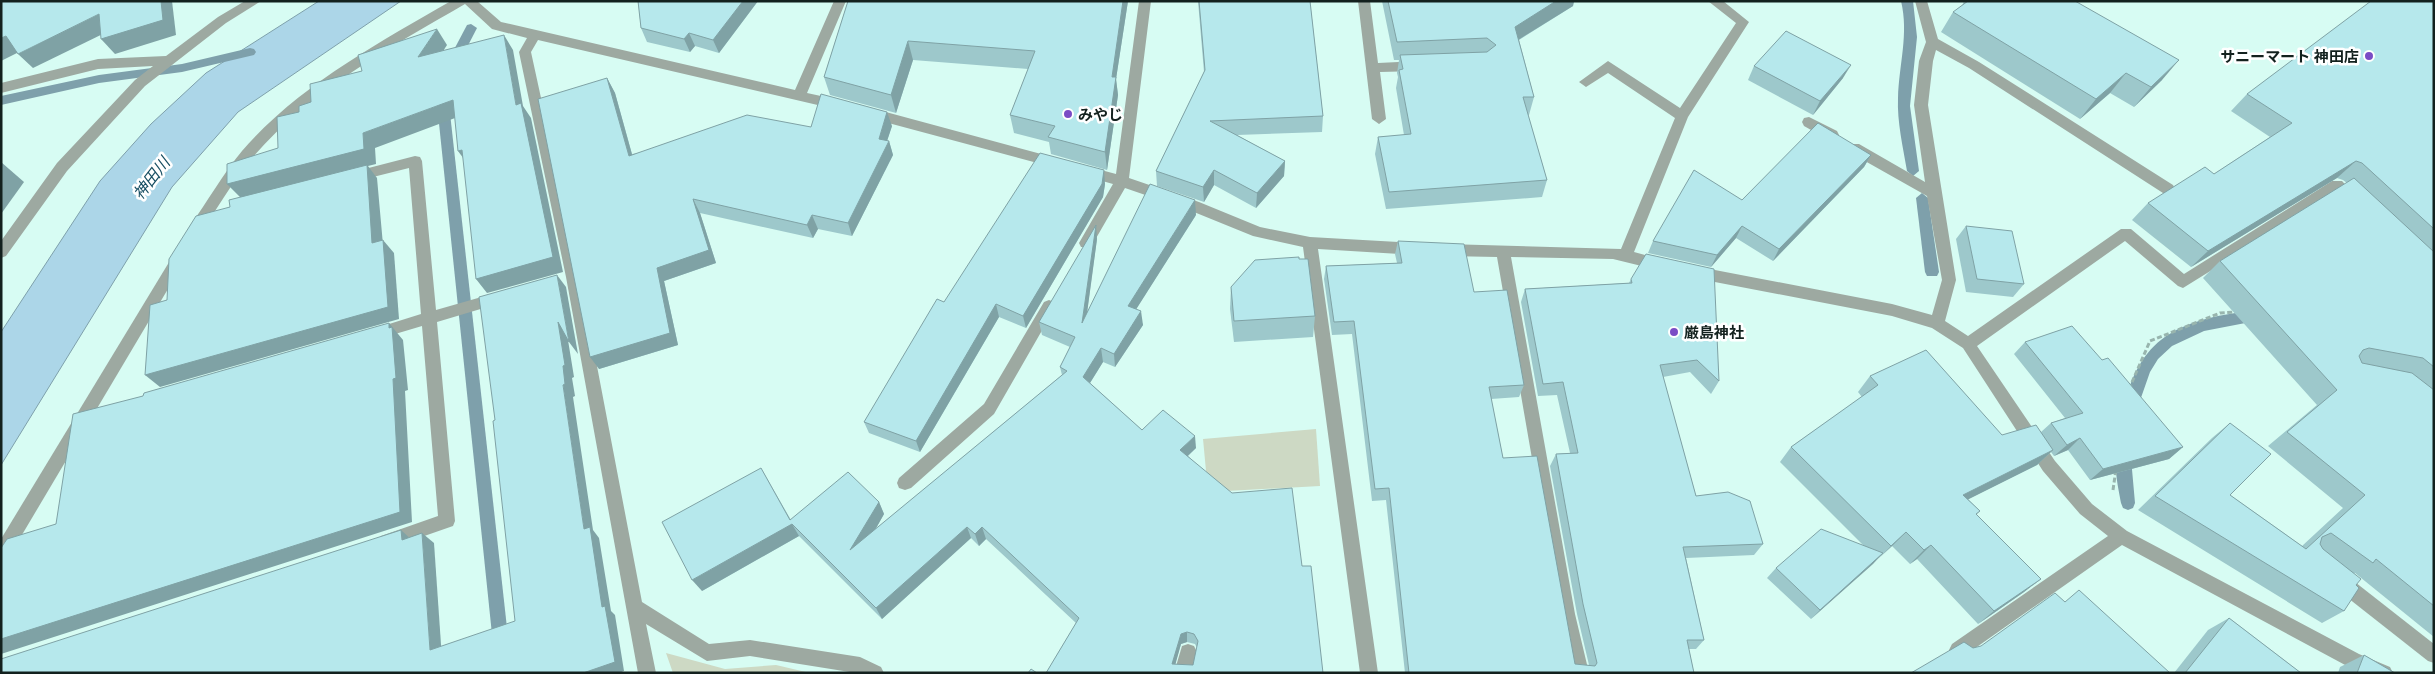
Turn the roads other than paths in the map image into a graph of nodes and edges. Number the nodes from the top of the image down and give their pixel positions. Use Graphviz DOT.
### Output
graph roads {
  1 [pos="255,1"];
  2 [pos="461,1"];
  3 [pos="469,1"];
  4 [pos="840,1"];
  5 [pos="1145,1"];
  6 [pos="1364,1"];
  7 [pos="1714,1"];
  8 [pos="1922,1"];
  9 [pos="535,35"];
  10 [pos="1932,42"];
  11 [pos="164,64"];
  12 [pos="1428,65"];
  13 [pos="1373,68"];
  14 [pos="1586,82"];
  15 [pos="1,88"];
  16 [pos="800,94"];
  17 [pos="1682,116"];
  18 [pos="1379,119"];
  19 [pos="1809,122"];
  20 [pos="338,181"];
  21 [pos="1122,181"];
  22 [pos="2168,189"];
  23 [pos="1935,194"];
  24 [pos="232,208"];
  25 [pos="2366,212"];
  26 [pos="204,216"];
  27 [pos="1310,243"];
  28 [pos="1,252"];
  29 [pos="1502,252"];
  30 [pos="1625,256"];
  31 [pos="1078,257"];
  32 [pos="573,277"];
  33 [pos="555,282"];
  34 [pos="1058,290"];
  35 [pos="509,296"];
  36 [pos="434,317"];
  37 [pos="1937,323"];
  38 [pos="362,338"];
  39 [pos="1968,344"];
  40 [pos="905,483"];
  41 [pos="2121,536"];
  42 [pos="372,546"];
  43 [pos="1,555"];
  44 [pos="2325,569"];
  45 [pos="634,606"];
  46 [pos="1958,650"];
  47 [pos="1188,652"];
  48 [pos="2434,656"];
  49 [pos="648,673"];
  50 [pos="875,673"];
  51 [pos="1183,673"];
  52 [pos="1368,673"];
  53 [pos="1580,673"];
  54 [pos="2384,673"];
  1 -- 11 [label="street"];
  2 -- 26 [label="street"];
  3 -- 9 [label="street"];
  4 -- 16 [label="street"];
  5 -- 21 [label="street"];
  6 -- 13 [label="street"];
  7 -- 17 [label="street"];
  8 -- 10 [label="street"];
  9 -- 16 [label="street"];
  9 -- 32 [label="street"];
  10 -- 22 [label="street"];
  10 -- 23 [label="street"];
  11 -- 15 [label="street"];
  11 -- 28 [label="street"];
  12 -- 13 [label="street"];
  13 -- 18 [label="street"];
  14 -- 17 [label="street"];
  16 -- 21 [label="street"];
  17 -- 30 [label="street"];
  19 -- 23 [label="street"];
  20 -- 36 [label="street"];
  21 -- 27 [label="street"];
  21 -- 31 [label="street"];
  23 -- 37 [label="street"];
  24 -- 26 [label="street"];
  25 -- 39 [label="street"];
  26 -- 43 [label="street"];
  27 -- 29 [label="street"];
  27 -- 52 [label="street"];
  29 -- 30 [label="street"];
  29 -- 53 [label="street"];
  30 -- 37 [label="street"];
  32 -- 33 [label="street"];
  32 -- 45 [label="street"];
  34 -- 40 [label="street"];
  35 -- 36 [label="street"];
  36 -- 38 [label="street"];
  36 -- 42 [label="street"];
  37 -- 39 [label="street"];
  39 -- 41 [label="street"];
  41 -- 46 [label="street"];
  41 -- 54 [label="street"];
  44 -- 48 [label="street"];
  45 -- 49 [label="street"];
  45 -- 50 [label="street"];
  47 -- 51 [label="street"];
}
